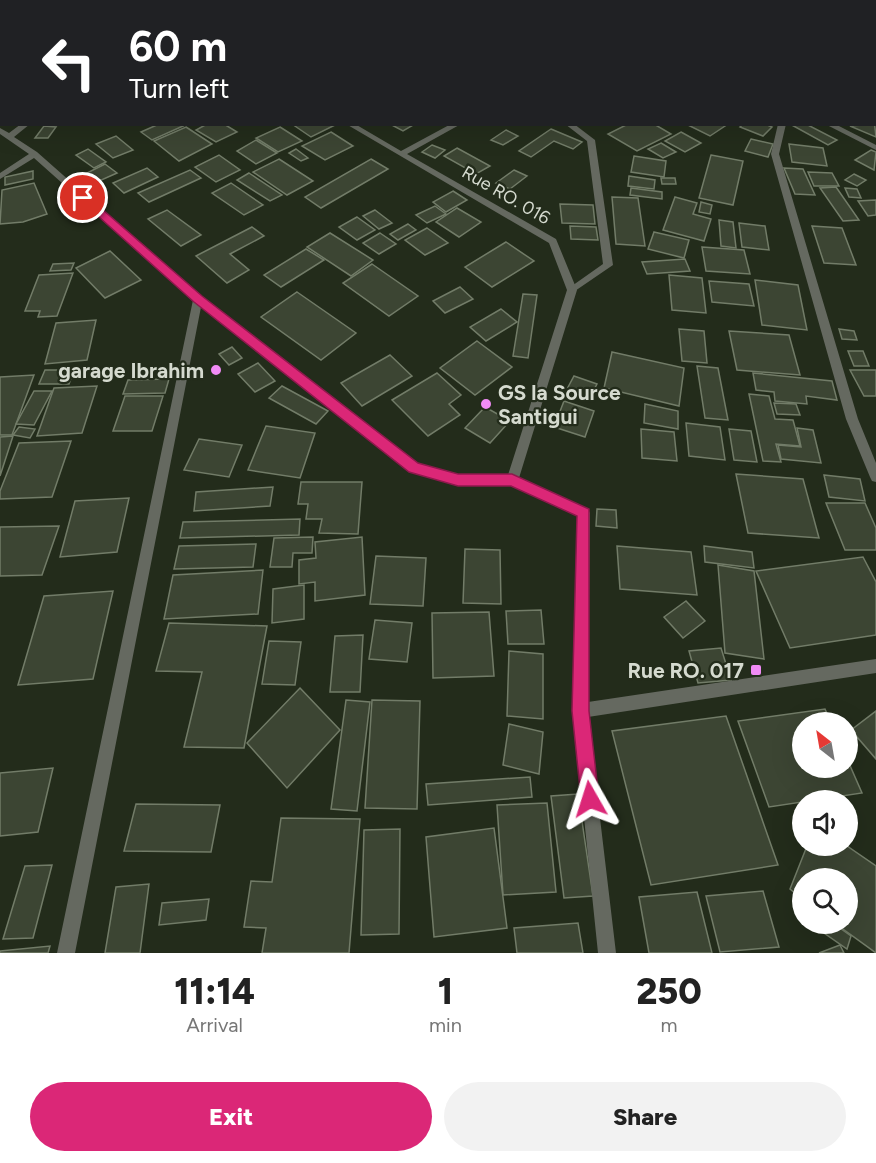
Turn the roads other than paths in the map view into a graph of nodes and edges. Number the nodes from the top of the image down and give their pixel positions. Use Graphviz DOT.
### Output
graph roads {
  1 [pos="24,126"];
  2 [pos="352,126"];
  3 [pos="454,126"];
  4 [pos="571,126"];
  5 [pos="782,126"];
  6 [pos="832,126"];
  7 [pos="0,130"];
  8 [pos="10,136"];
  9 [pos="876,148"];
  10 [pos="34,154"];
  11 [pos="401,154"];
  12 [pos="0,177"];
  13 [pos="572,290"];
  14 [pos="198,299"];
  15 [pos="876,477"];
  16 [pos="512,480"];
  17 [pos="876,666"];
  18 [pos="580,711"];
  19 [pos="66,953"];
  20 [pos="607,953"];
  1 -- 8 [label="street"];
  2 -- 11 [label="street, Rue RO. 016"];
  3 -- 11 [label="street"];
  4 -- 13 [label="street"];
  5 -- 15 [label="street"];
  6 -- 9 [label="street"];
  7 -- 8 [label="street"];
  8 -- 10 [label="street"];
  10 -- 12 [label="street"];
  10 -- 14 [label="street"];
  11 -- 13 [label="street, Rue RO. 016"];
  13 -- 16 [label="street"];
  14 -- 16 [label="street"];
  14 -- 19 [label="street"];
  16 -- 18 [label="street"];
  17 -- 18 [label="street"];
  18 -- 20 [label="street"];
}
